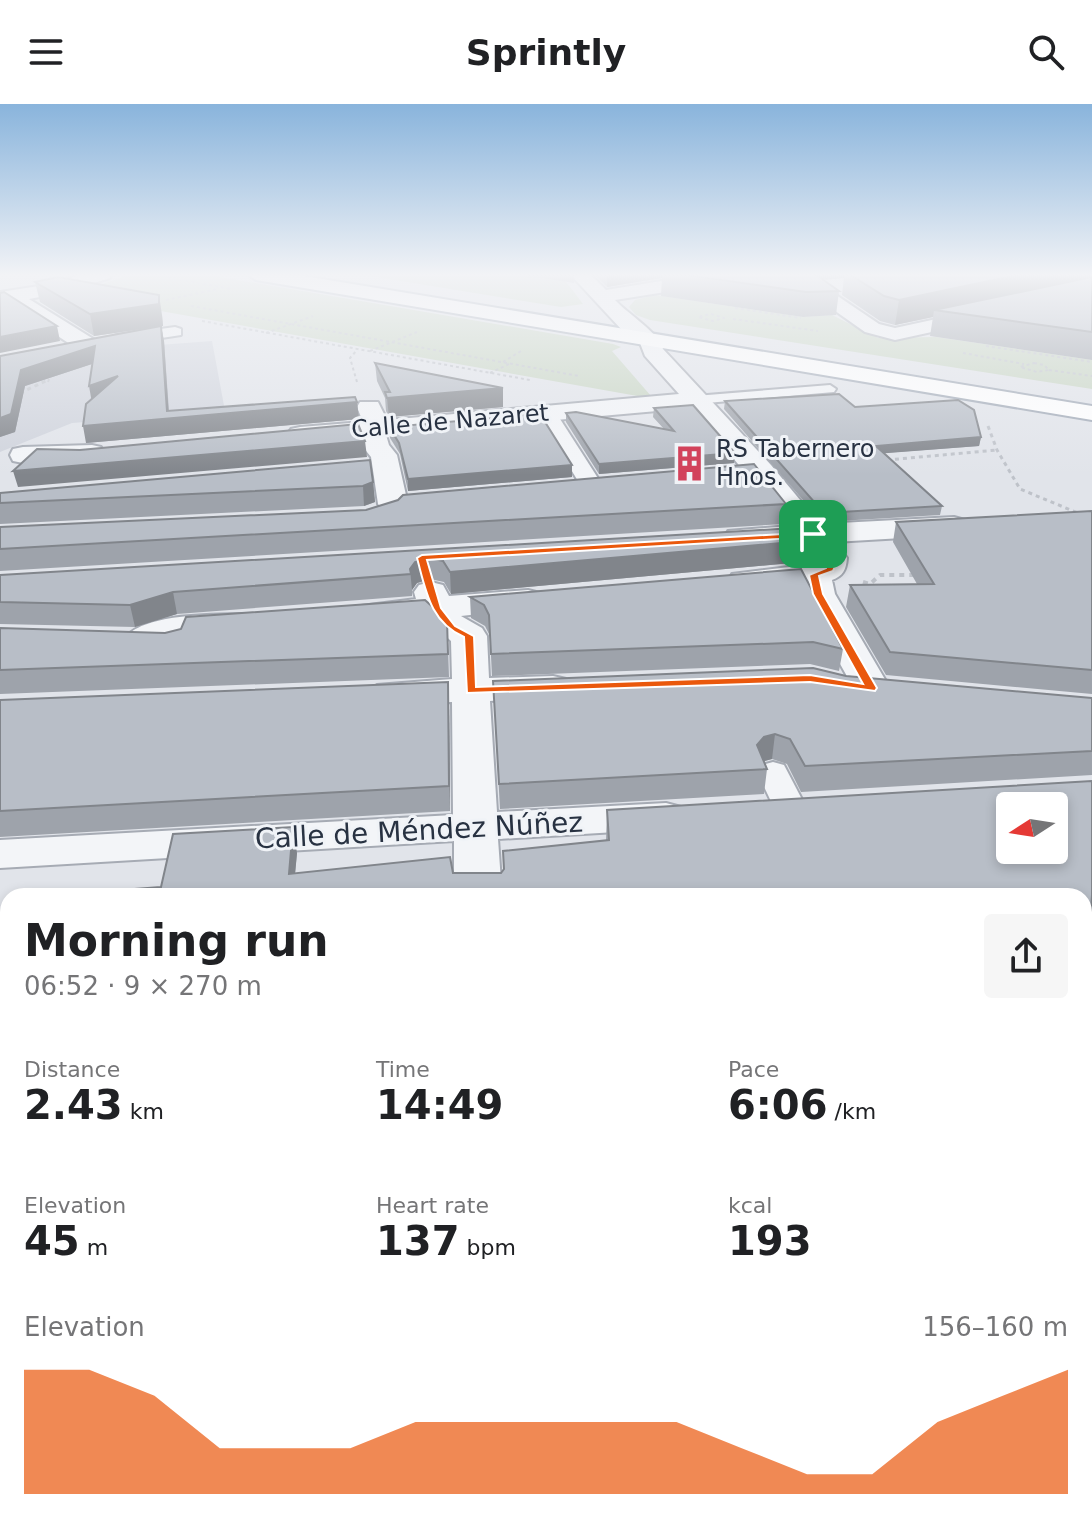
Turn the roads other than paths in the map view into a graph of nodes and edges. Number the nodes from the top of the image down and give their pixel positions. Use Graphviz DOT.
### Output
graph roads {
  1 [pos="650,340"];
  2 [pos="80,341"];
  3 [pos="115,341"];
  4 [pos="655,341"];
  5 [pos="698,341"];
  6 [pos="725,341"];
  7 [pos="87,345"];
  8 [pos="830,358"];
  9 [pos="52,362"];
  10 [pos="925,385"];
  11 [pos="830,389"];
  12 [pos="695,400"];
  13 [pos="1092,403"];
  14 [pos="546,412"];
  15 [pos="1092,413"];
  16 [pos="287,414"];
  17 [pos="370,417"];
  18 [pos="85,431"];
  19 [pos="270,438"];
  20 [pos="115,451"];
  21 [pos="11,462"];
  22 [pos="386,467"];
  23 [pos="353,470"];
  24 [pos="761,471"];
  25 [pos="726,474"];
  26 [pos="622,484"];
  27 [pos="592,486"];
  28 [pos="562,489"];
  29 [pos="424,501"];
  30 [pos="979,524"];
  31 [pos="813,534"];
  32 [pos="709,540"];
  33 [pos="422,558"];
  34 [pos="822,582"];
  35 [pos="566,596"];
  36 [pos="726,597"];
  37 [pos="436,608"];
  38 [pos="335,617"];
  39 [pos="549,628"];
  40 [pos="273,633"];
  41 [pos="469,636"];
  42 [pos="125,640"];
  43 [pos="364,641"];
  44 [pos="832,683"];
  45 [pos="594,686"];
  46 [pos="471,690"];
  47 [pos="361,695"];
  48 [pos="795,796"];
  49 [pos="476,827"];
  50 [pos="0,854"];
  51 [pos="478,888"];
  1 -- 12 [label="street"];
  2 -- 7 [label="street"];
  3 -- 7 [label="street"];
  4 -- 10 [label="main road"];
  5 -- 8 [label="main road"];
  6 -- 8 [label="main road"];
  7 -- 9 [label="street"];
  8 -- 13 [label="main road"];
  10 -- 13 [label="main road"];
  10 -- 15 [label="main road"];
  11 -- 12 [label="lane, Calle de Nazaret"];
  12 -- 14 [label="street, Calle de Nazaret"];
  12 -- 24 [label="street"];
  14 -- 17 [label="street, Calle de Nazaret"];
  14 -- 27 [label="street"];
  16 -- 17 [label="street"];
  17 -- 19 [label="street, Calle de Nazaret"];
  17 -- 22 [label="street"];
  18 -- 21 [label="street"];
  20 -- 21 [label="street"];
  22 -- 23 [label="street"];
  22 -- 29 [label="street"];
  24 -- 25 [label="street"];
  24 -- 31 [label="street"];
  26 -- 27 [label="street"];
  27 -- 28 [label="street"];
  30 -- 31 [label="street"];
  31 -- 32 [label="street"];
  31 -- 34 [label="street"];
  33 -- 37 [label="street"];
  34 -- 36 [label="street"];
  34 -- 44 [label="street"];
  35 -- 37 [label="street"];
  37 -- 38 [label="street"];
  37 -- 41 [label="street"];
  39 -- 41 [label="street"];
  40 -- 42 [label="street"];
  41 -- 43 [label="street"];
  41 -- 46 [label="street"];
  45 -- 46 [label="street"];
  46 -- 47 [label="street"];
  46 -- 49 [label="street"];
  48 -- 49 [label="street, Calle de Méndez Núñez"];
  49 -- 50 [label="street, Calle de Méndez Núñez"];
  49 -- 51 [label="street"];
}
